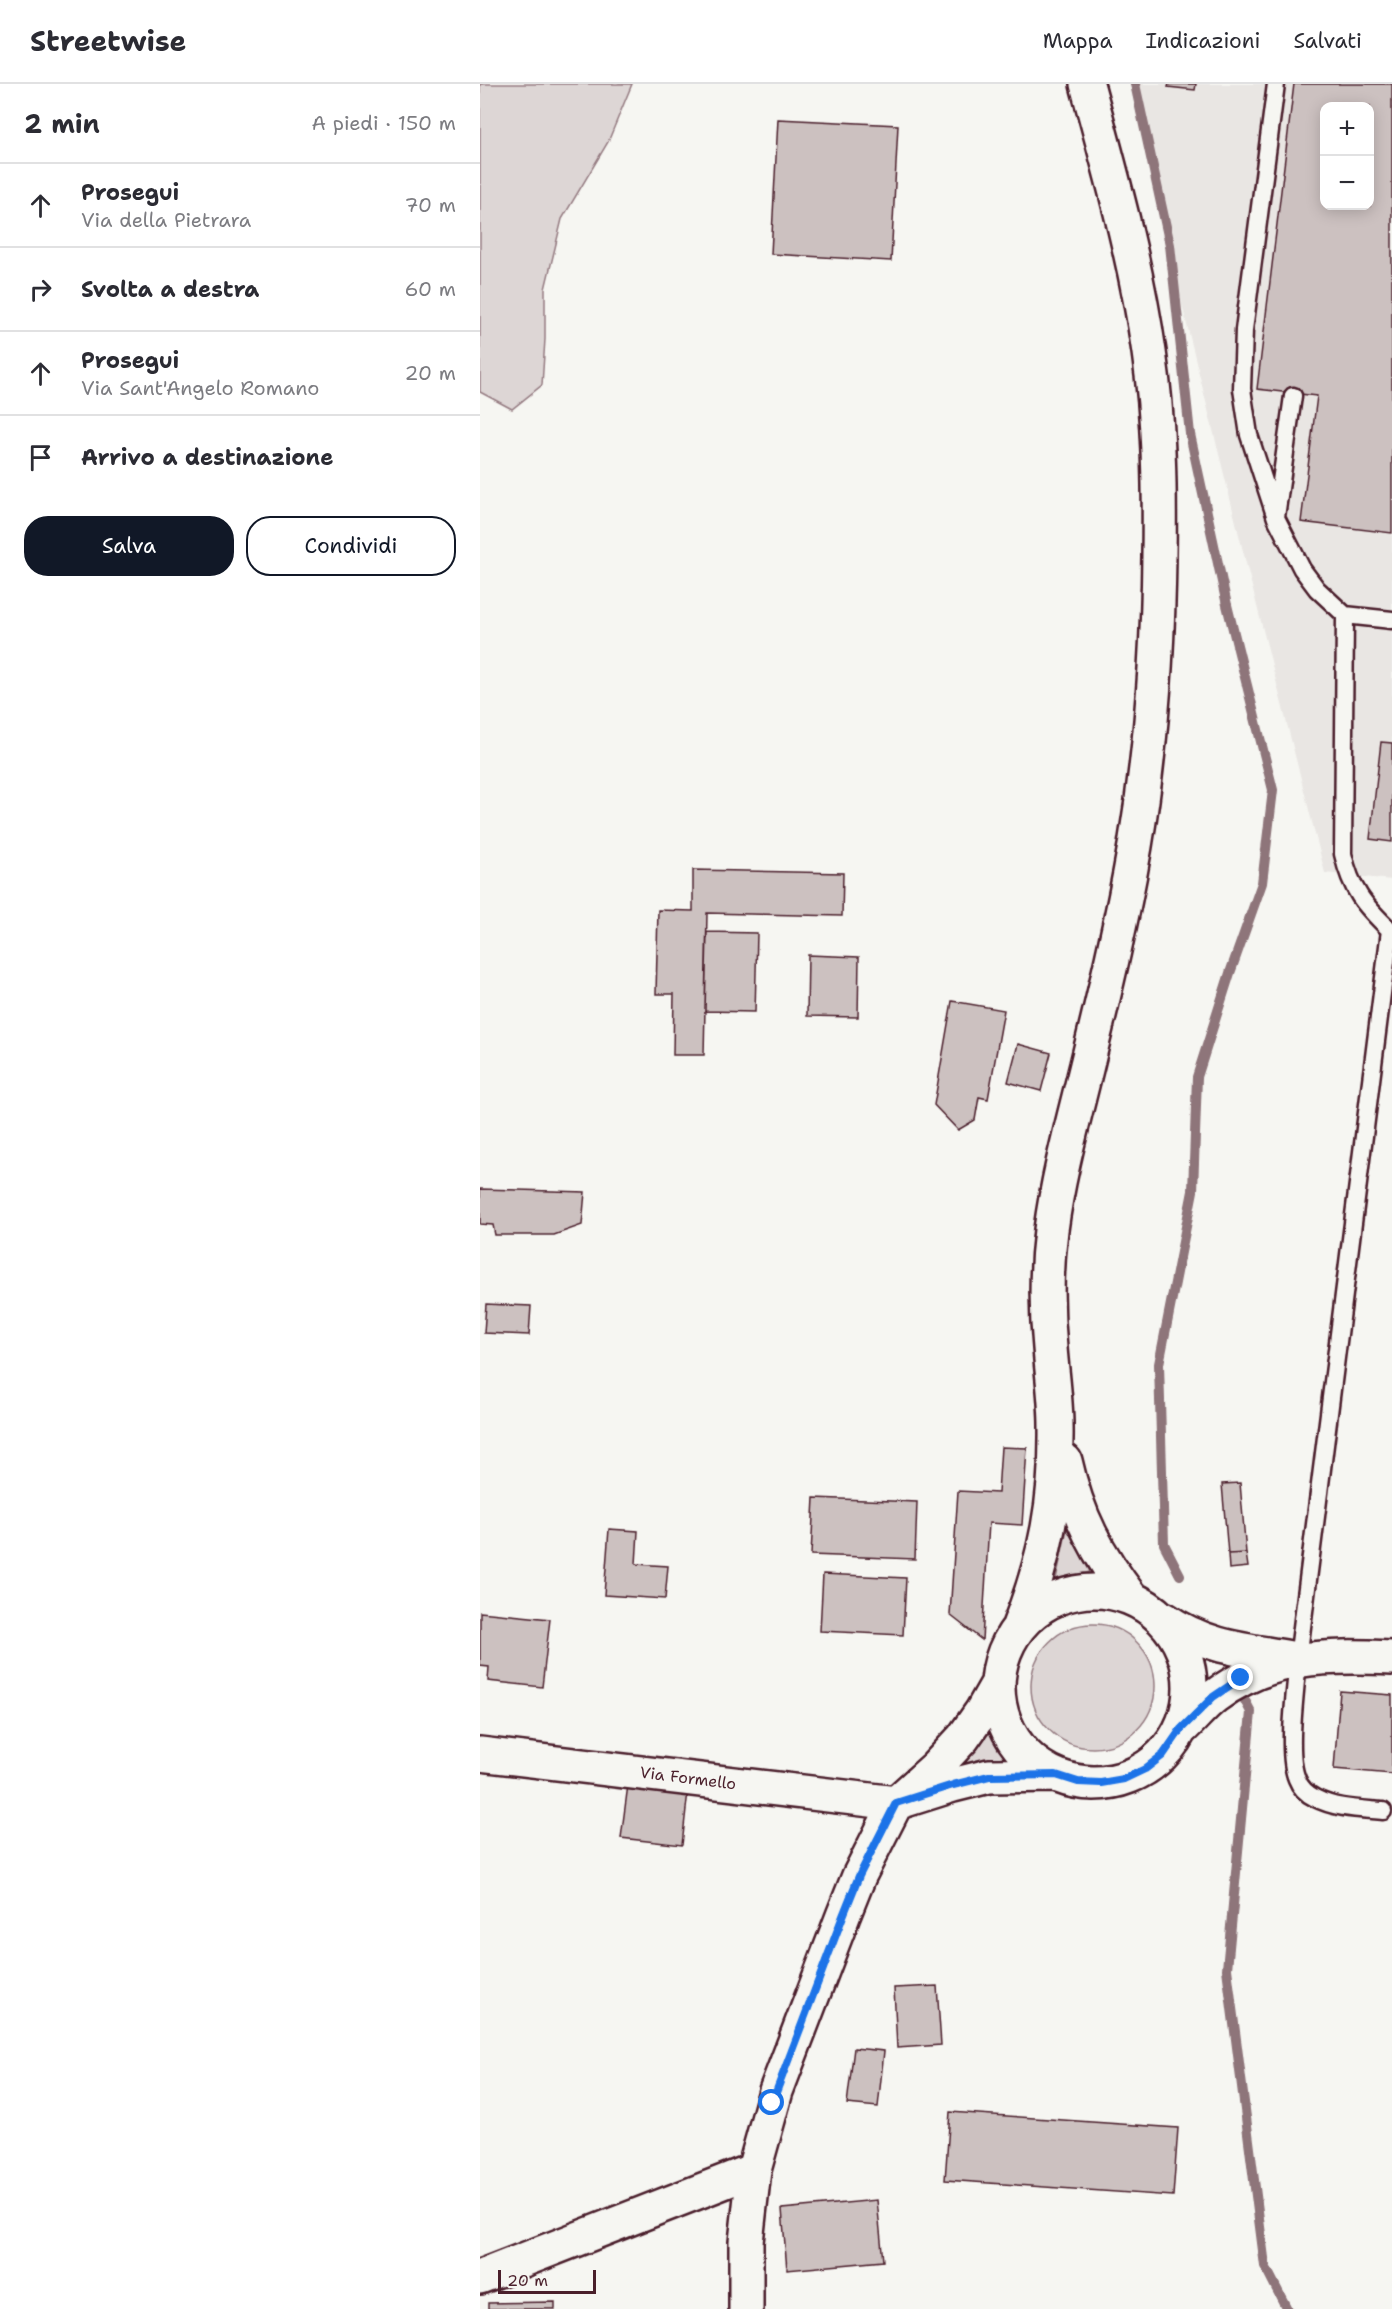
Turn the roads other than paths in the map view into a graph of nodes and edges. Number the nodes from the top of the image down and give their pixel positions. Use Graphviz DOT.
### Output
graph roads {
  1 [pos="1087,84"];
  2 [pos="1276,84"];
  3 [pos="1293,396"];
  4 [pos="1276,518"];
  5 [pos="1345,615"];
  6 [pos="1392,620"];
  7 [pos="1391,929"];
  8 [pos="1056,1424"];
  9 [pos="1145,1607"];
  10 [pos="1019,1626"];
  11 [pos="1392,1658"];
  12 [pos="1298,1659"];
  13 [pos="998,1683"];
  14 [pos="1181,1729"];
  15 [pos="480,1754"];
  16 [pos="1056,1775"];
  17 [pos="896,1803"];
  18 [pos="1383,1811"];
  19 [pos="754,2170"];
  20 [pos="480,2277"];
  21 [pos="746,2309"];
  1 -- 8 [label="street"];
  2 -- 4 [label="lane"];
  3 -- 4 [label="lane"];
  4 -- 5 [label="lane"];
  5 -- 6 [label="lane"];
  5 -- 7 [label="lane"];
  7 -- 12 [label="lane"];
  8 -- 9 [label="street"];
  8 -- 10 [label="street"];
  9 -- 10 [label="street"];
  9 -- 12 [label="street"];
  9 -- 14 [label="street"];
  10 -- 13 [label="street"];
  11 -- 12 [label="street"];
  12 -- 14 [label="street"];
  12 -- 18 [label="lane"];
  13 -- 16 [label="street"];
  13 -- 17 [label="street"];
  14 -- 16 [label="street"];
  15 -- 17 [label="street, Via Formello"];
  16 -- 17 [label="street"];
  17 -- 19 [label="street"];
  19 -- 20 [label="street"];
  19 -- 21 [label="street"];
}
